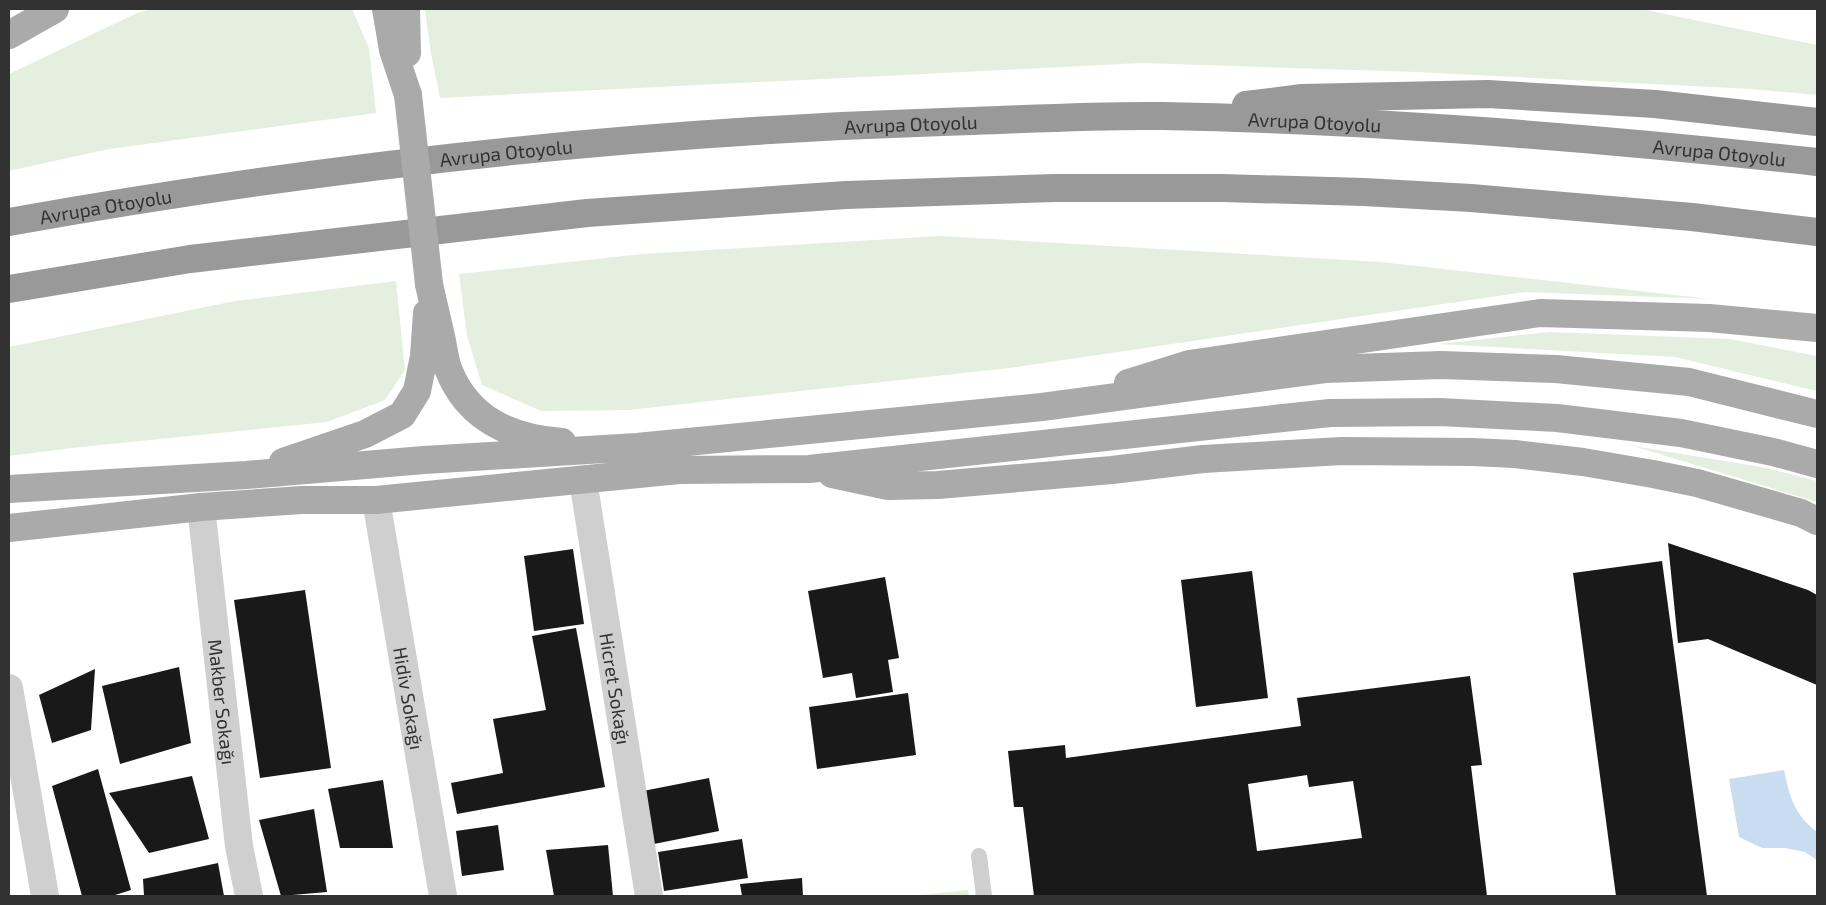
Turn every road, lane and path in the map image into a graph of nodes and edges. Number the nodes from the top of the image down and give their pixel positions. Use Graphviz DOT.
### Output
graph roads {
  1 [pos="55,9"];
  2 [pos="386,9"];
  3 [pos="406,9"];
  4 [pos="9,35"];
  5 [pos="408,95"];
  6 [pos="1156,116"];
  7 [pos="1817,122"];
  8 [pos="1817,162"];
  9 [pos="9,222"];
  10 [pos="1813,233"];
  11 [pos="429,284"];
  12 [pos="9,289"];
  13 [pos="1817,328"];
  14 [pos="1060,405"];
  15 [pos="1817,414"];
  16 [pos="637,447"];
  17 [pos="1817,464"];
  18 [pos="809,469"];
  19 [pos="246,475"];
  20 [pos="583,480"];
  21 [pos="9,489"];
  22 [pos="376,500"];
  23 [pos="201,508"];
  24 [pos="1812,517"];
  25 [pos="9,528"];
  26 [pos="9,688"];
  27 [pos="978,856"];
  28 [pos="44,896"];
  29 [pos="249,896"];
  30 [pos="443,896"];
  31 [pos="649,896"];
  32 [pos="984,896"];
  1 -- 4 [label="main road"];
  2 -- 5 [label="main road"];
  3 -- 5 [label="main road"];
  5 -- 11 [label="main road, bridge"];
  6 -- 7 [label="highway"];
  6 -- 8 [label="highway, Avrupa Otoyolu"];
  6 -- 9 [label="highway, Avrupa Otoyolu"];
  10 -- 12 [label="highway"];
  11 -- 16 [label="main road"];
  11 -- 19 [label="main road"];
  13 -- 14 [label="main road"];
  14 -- 15 [label="main road"];
  14 -- 16 [label="main road"];
  16 -- 19 [label="main road"];
  17 -- 18 [label="main road"];
  18 -- 20 [label="main road"];
  18 -- 24 [label="main road"];
  19 -- 21 [label="main road"];
  20 -- 22 [label="main road"];
  20 -- 31 [label="street, Hicret Sokağı"];
  22 -- 23 [label="main road"];
  22 -- 30 [label="street, Hidiv Sokağı"];
  23 -- 25 [label="main road"];
  23 -- 29 [label="street, Makber Sokağı"];
  26 -- 28 [label="street"];
  27 -- 32 [label="lane"];
}
